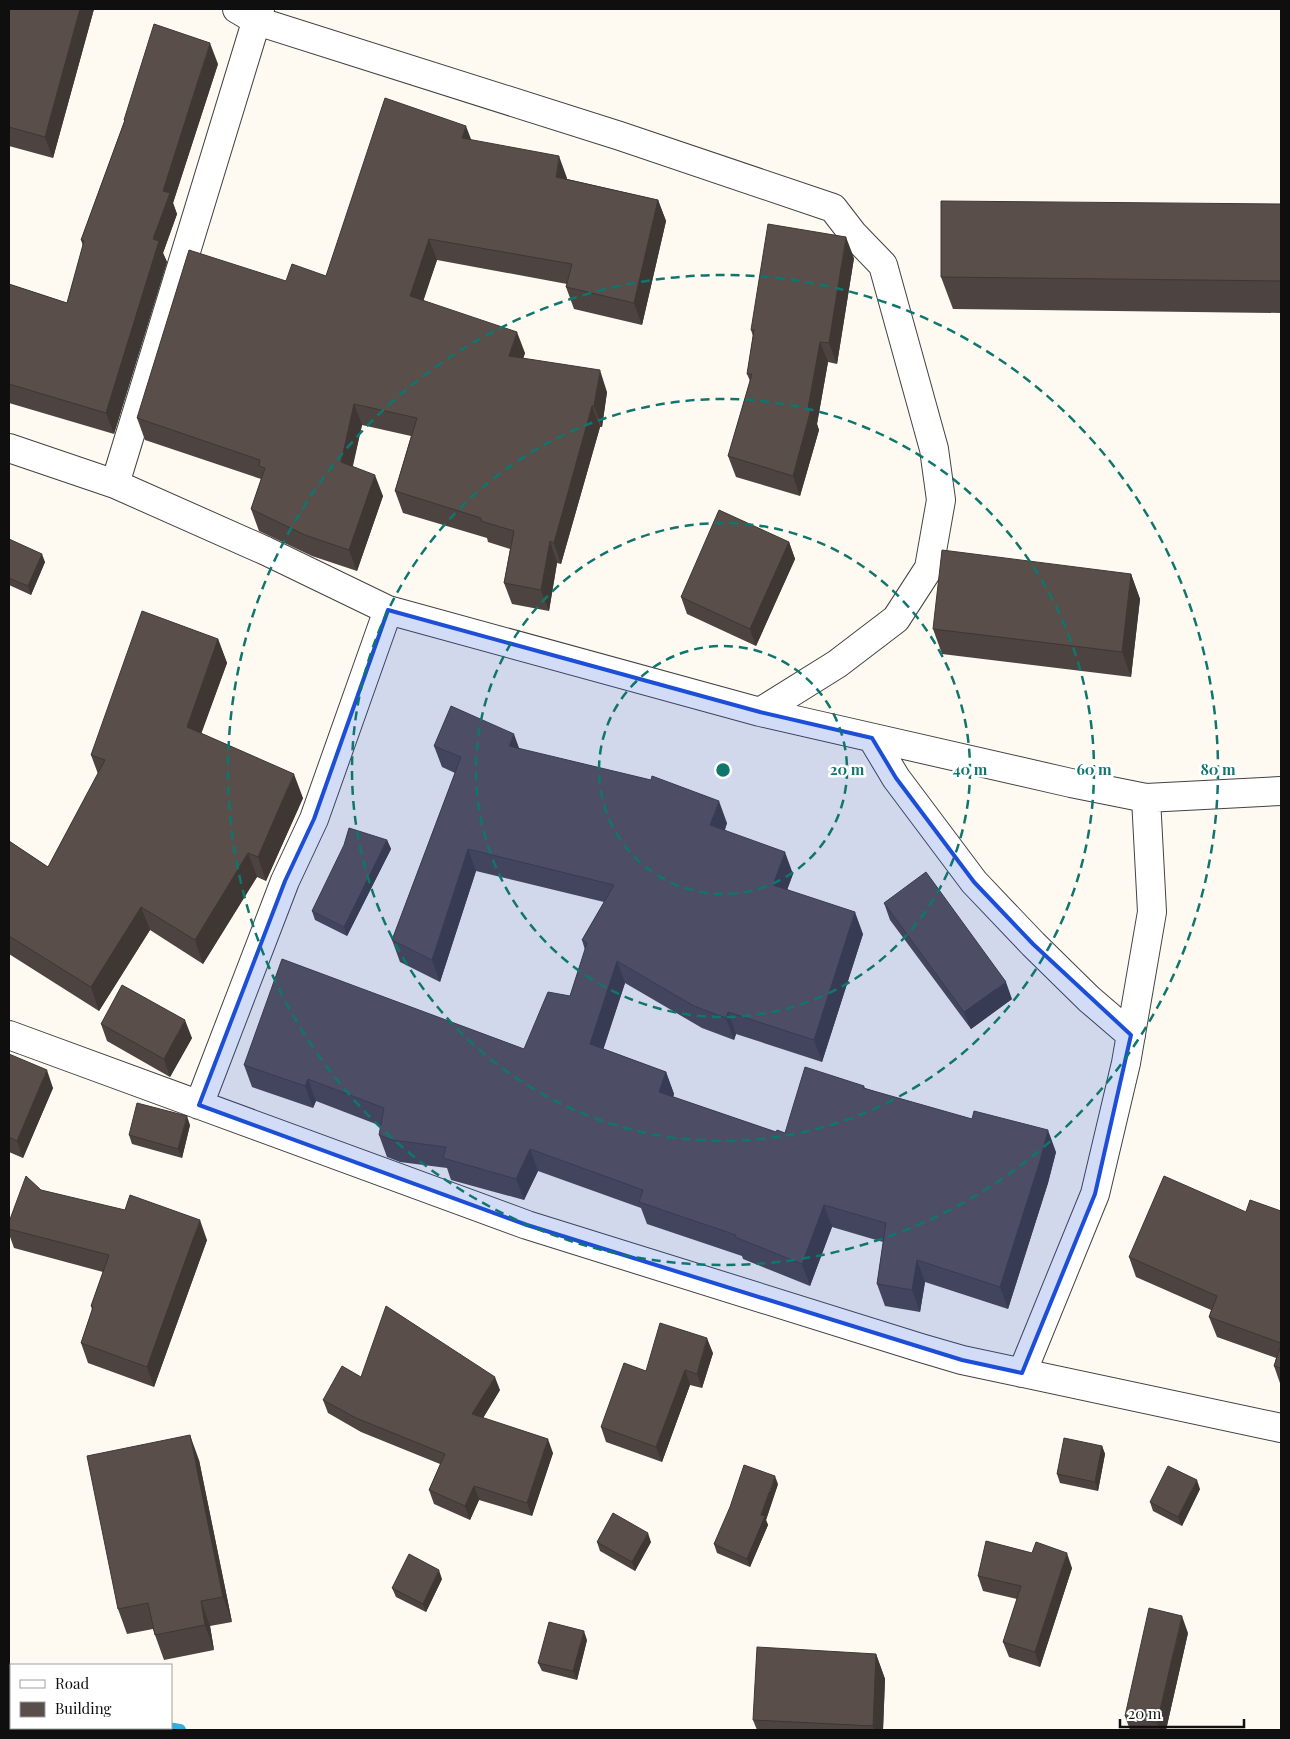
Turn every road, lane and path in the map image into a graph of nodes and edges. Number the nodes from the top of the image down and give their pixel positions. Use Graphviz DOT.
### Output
graph roads {
  1 [pos="251,13"];
  2 [pos="9,448"];
  3 [pos="115,484"];
  4 [pos="388,610"];
  5 [pos="760,712"];
  6 [pos="872,738"];
  7 [pos="1281,791"];
  8 [pos="1146,798"];
  9 [pos="1131,1034"];
  10 [pos="9,1035"];
  11 [pos="199,1105"];
  12 [pos="1022,1373"];
  13 [pos="1281,1428"];
  1 -- 3 [label="street"];
  1 -- 5 [label="street"];
  2 -- 3 [label="street"];
  3 -- 4 [label="street"];
  4 -- 5 [label="street"];
  4 -- 11 [label="street"];
  5 -- 6 [label="street"];
  6 -- 8 [label="street"];
  6 -- 9 [label="street"];
  7 -- 8 [label="street"];
  8 -- 9 [label="street"];
  9 -- 12 [label="street"];
  10 -- 11 [label="street"];
  11 -- 12 [label="street"];
  12 -- 13 [label="street"];
}
